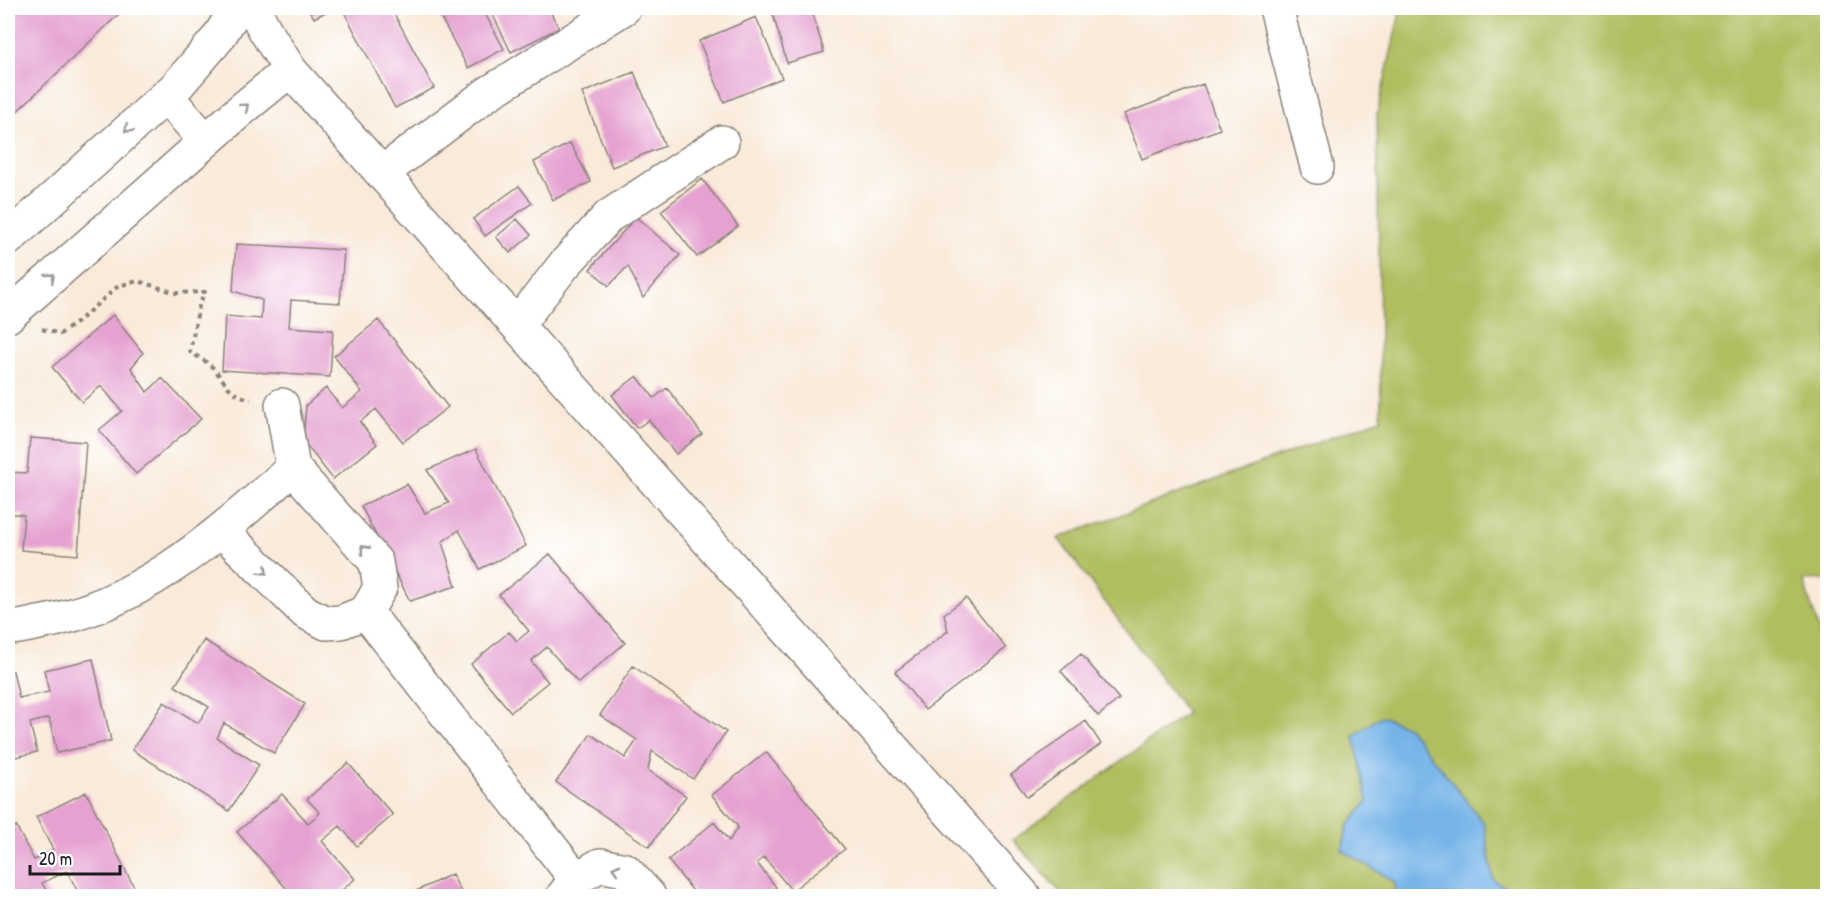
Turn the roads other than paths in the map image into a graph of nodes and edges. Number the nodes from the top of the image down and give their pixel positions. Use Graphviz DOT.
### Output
graph roads {
  1 [pos="236,8"];
  2 [pos="251,8"];
  3 [pos="624,8"];
  4 [pos="1276,8"];
  5 [pos="290,69"];
  6 [pos="166,96"];
  7 [pos="206,141"];
  8 [pos="722,142"];
  9 [pos="1317,167"];
  10 [pos="382,173"];
  11 [pos="8,239"];
  12 [pos="15,309"];
  13 [pos="517,326"];
  14 [pos="282,405"];
  15 [pos="293,468"];
  16 [pos="222,531"];
  17 [pos="366,612"];
  18 [pos="8,628"];
  19 [pos="569,888"];
  20 [pos="649,897"];
  21 [pos="1024,897"];
  1 -- 2 [label="street"];
  1 -- 6 [label="street"];
  2 -- 5 [label="street"];
  3 -- 10 [label="street"];
  4 -- 9 [label="street"];
  7 -- 5 [label="street, one-way"];
  5 -- 10 [label="street"];
  6 -- 7 [label="street"];
  6 -- 11 [label="street, one-way"];
  12 -- 7 [label="street, one-way"];
  8 -- 13 [label="street"];
  10 -- 13 [label="street"];
  13 -- 21 [label="street"];
  14 -- 15 [label="street"];
  15 -- 16 [label="street"];
  17 -- 15 [label="street, one-way"];
  16 -- 17 [label="street, one-way"];
  16 -- 18 [label="street"];
  17 -- 19 [label="street"];
  20 -- 19 [label="street, one-way"];
}
